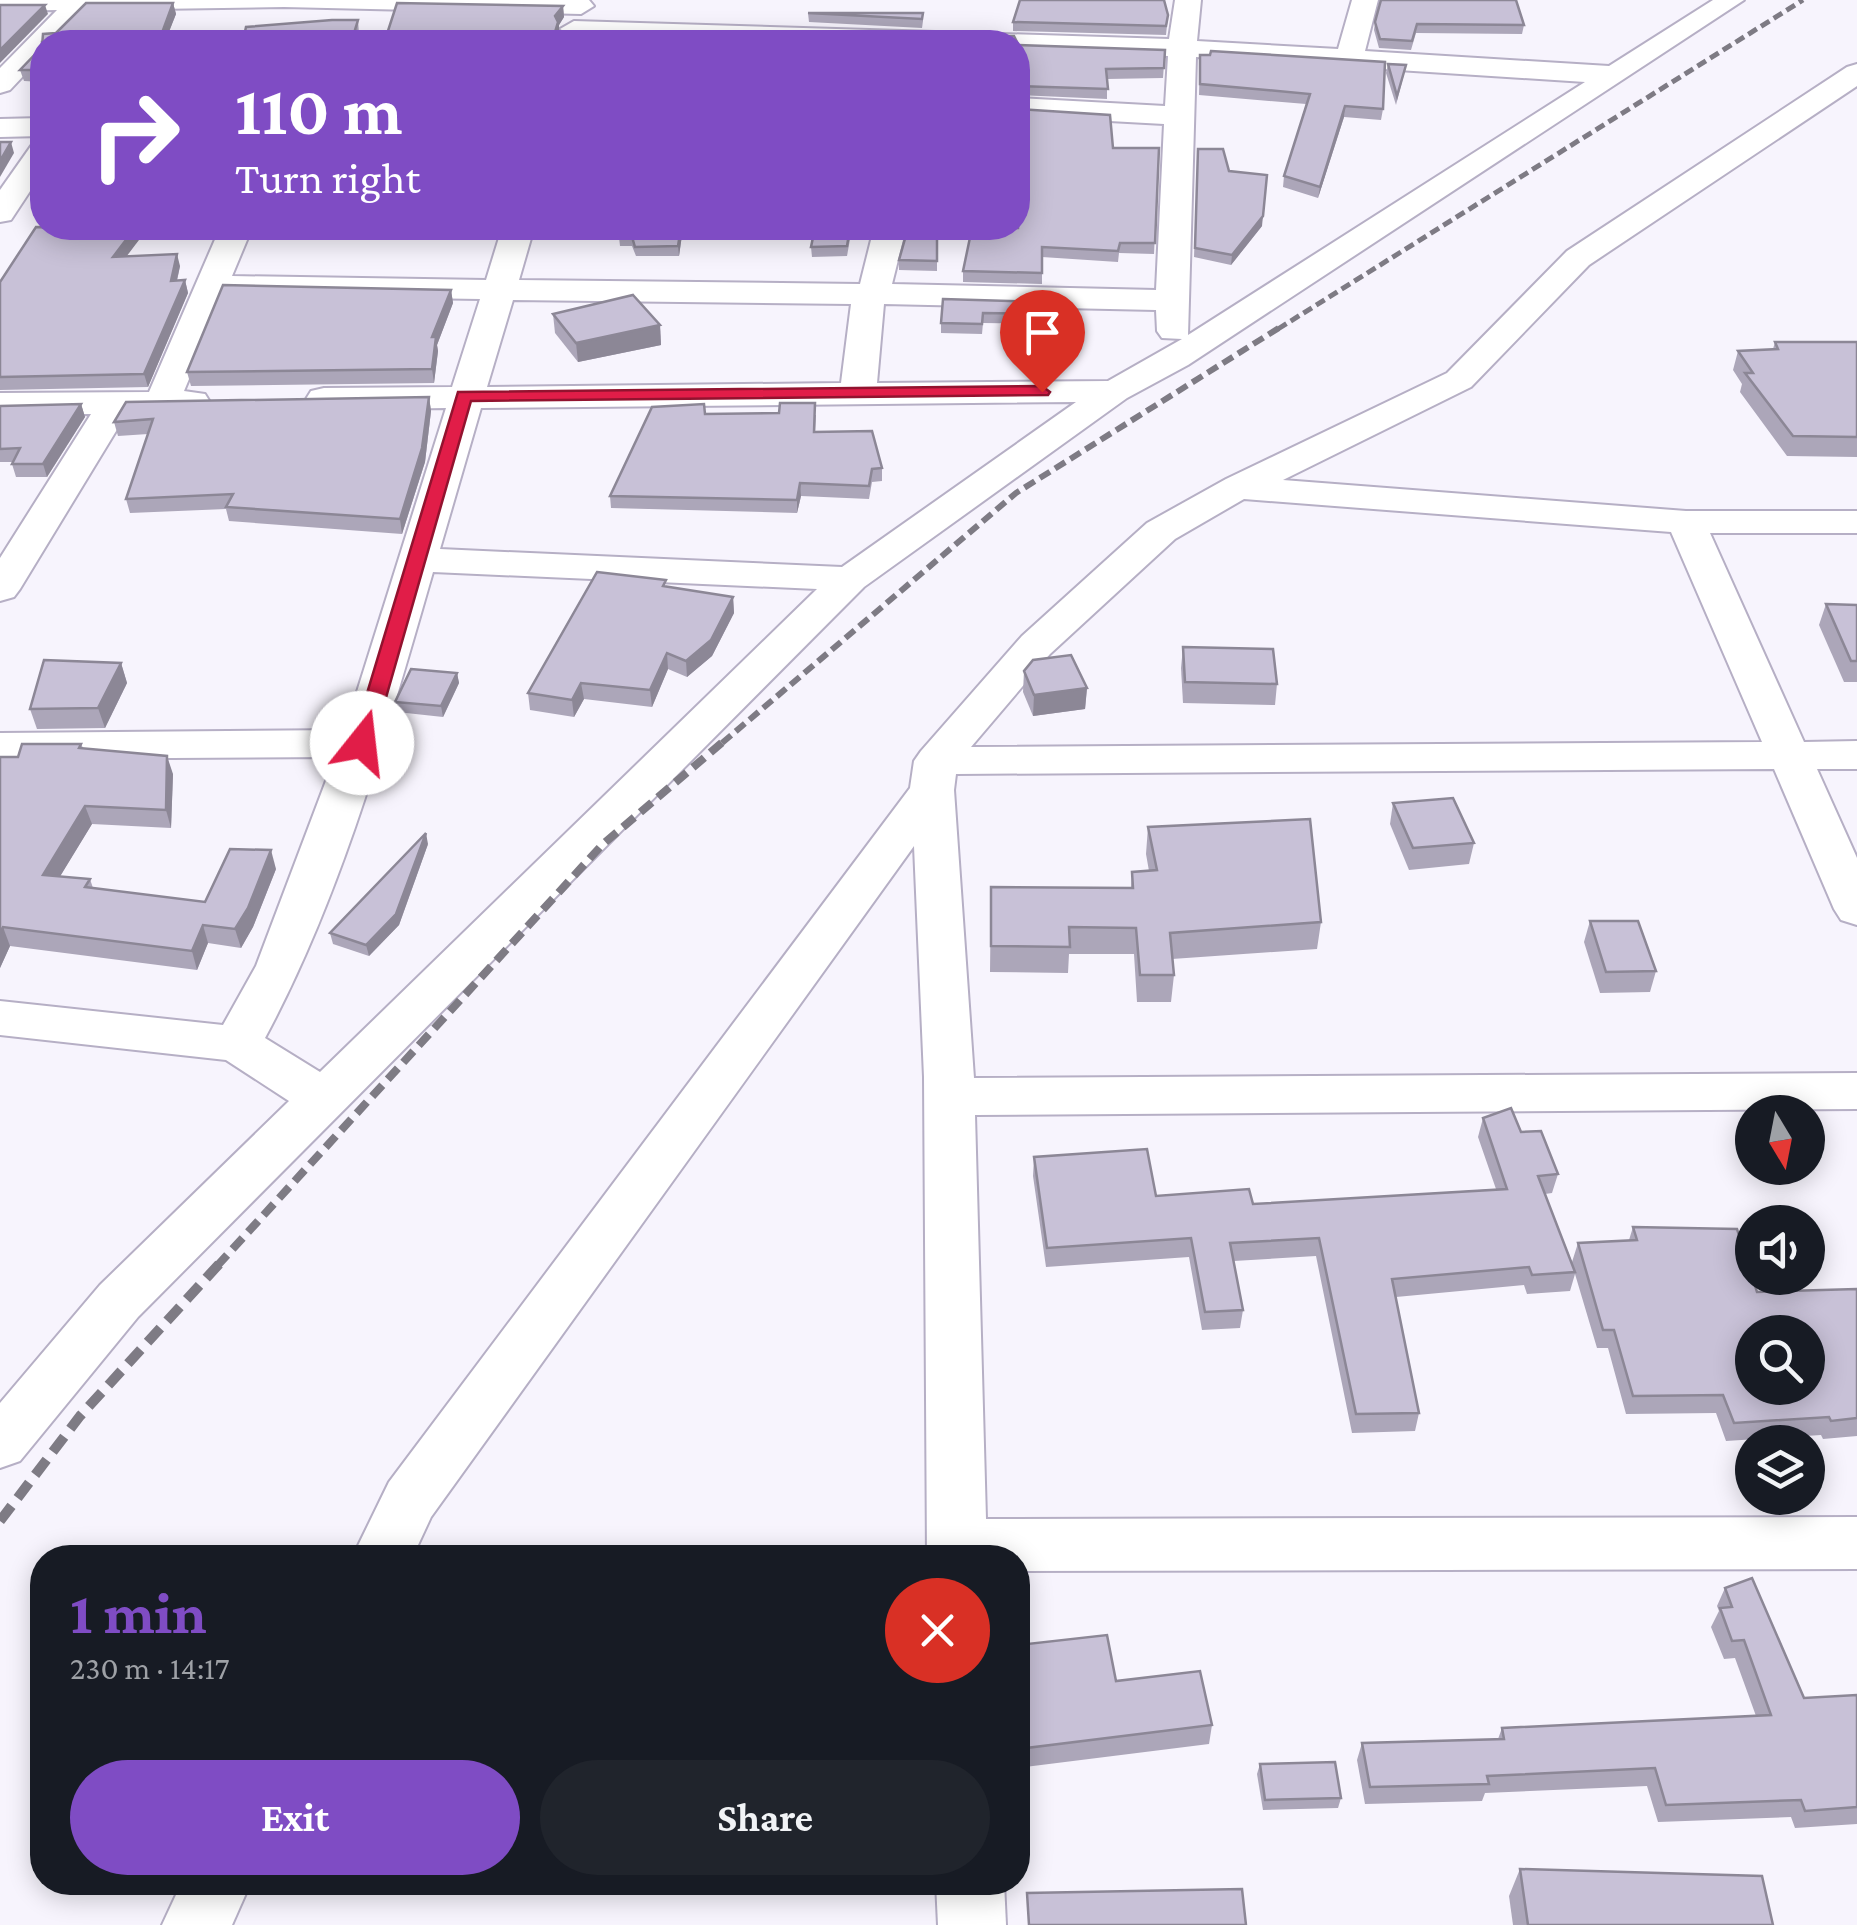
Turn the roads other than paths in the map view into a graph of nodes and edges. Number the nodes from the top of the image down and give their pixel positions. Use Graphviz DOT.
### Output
graph roads {
  1 [pos="280,0"];
  2 [pos="290,0"];
  3 [pos="1188,0"];
  4 [pos="1364,0"];
  5 [pos="0,2"];
  6 [pos="81,2"];
  7 [pos="1719,4"];
  8 [pos="577,20"];
  9 [pos="53,30"];
  10 [pos="861,30"];
  11 [pos="1030,38"];
  12 [pos="1182,48"];
  13 [pos="30,54"];
  14 [pos="1350,56"];
  15 [pos="1857,73"];
  16 [pos="1615,76"];
  17 [pos="0,84"];
  18 [pos="1030,109"];
  19 [pos="1181,116"];
  20 [pos="30,127"];
  21 [pos="0,128"];
  22 [pos="30,169"];
  23 [pos="0,213"];
  24 [pos="230,240"];
  25 [pos="514,240"];
  26 [pos="887,240"];
  27 [pos="210,284"];
  28 [pos="499,291"];
  29 [pos="872,292"];
  30 [pos="1172,300"];
  31 [pos="1176,358"];
  32 [pos="1115,391"];
  33 [pos="858,392"];
  34 [pos="464,396"];
  35 [pos="294,400"];
  36 [pos="218,402"];
  37 [pos="162,403"];
  38 [pos="0,404"];
  39 [pos="116,404"];
  40 [pos="1238,487"];
  41 [pos="1686,522"];
  42 [pos="1857,522"];
  43 [pos="416,560"];
  44 [pos="850,579"];
  45 [pos="0,589"];
  46 [pos="362,743"];
  47 [pos="0,746"];
  48 [pos="1788,755"];
  49 [pos="1857,755"];
  50 [pos="934,775"];
  51 [pos="1857,908"];
  52 [pos="0,1018"];
  53 [pos="236,1044"];
  54 [pos="1857,1091"];
  55 [pos="948,1097"];
  56 [pos="324,1099"];
  57 [pos="0,1444"];
  58 [pos="1857,1543"];
  59 [pos="388,1545"];
  60 [pos="957,1545"];
  61 [pos="1030,1550"];
  62 [pos="211,1895"];
  63 [pos="971,1895"];
  64 [pos="196,1925"];
  65 [pos="972,1925"];
  1 -- 6 [label="street"];
  2 -- 8 [label="street"];
  3 -- 12 [label="street"];
  4 -- 14 [label="street"];
  5 -- 6 [label="street"];
  6 -- 9 [label="street"];
  7 -- 16 [label="street"];
  8 -- 10 [label="street"];
  11 -- 12 [label="street"];
  12 -- 14 [label="street"];
  12 -- 19 [label="street"];
  13 -- 17 [label="street"];
  14 -- 16 [label="street"];
  15 -- 40 [label="street"];
  16 -- 31 [label="street"];
  18 -- 19 [label="street"];
  19 -- 30 [label="street"];
  20 -- 21 [label="street"];
  22 -- 23 [label="street"];
  24 -- 27 [label="street"];
  25 -- 28 [label="street"];
  26 -- 29 [label="street"];
  27 -- 28 [label="street"];
  27 -- 37 [label="street"];
  28 -- 29 [label="street"];
  28 -- 34 [label="street"];
  29 -- 30 [label="street"];
  29 -- 33 [label="street"];
  30 -- 31 [label="street"];
  31 -- 32 [label="street"];
  32 -- 33 [label="street"];
  32 -- 44 [label="street"];
  33 -- 34 [label="street"];
  34 -- 35 [label="street"];
  34 -- 43 [label="street"];
  36 -- 37 [label="street"];
  37 -- 39 [label="street"];
  38 -- 39 [label="street"];
  39 -- 45 [label="street"];
  40 -- 41 [label="street"];
  40 -- 50 [label="street"];
  41 -- 42 [label="street"];
  41 -- 48 [label="street"];
  43 -- 44 [label="street"];
  43 -- 46 [label="street"];
  44 -- 56 [label="street"];
  46 -- 47 [label="street"];
  46 -- 53 [label="street"];
  48 -- 49 [label="street"];
  48 -- 50 [label="street"];
  48 -- 51 [label="street"];
  50 -- 55 [label="street"];
  50 -- 59 [label="street"];
  52 -- 53 [label="street"];
  53 -- 56 [label="street"];
  54 -- 55 [label="street"];
  55 -- 60 [label="street"];
  56 -- 57 [label="street"];
  58 -- 61 [label="street"];
  62 -- 64 [label="street"];
  63 -- 65 [label="street"];
}
